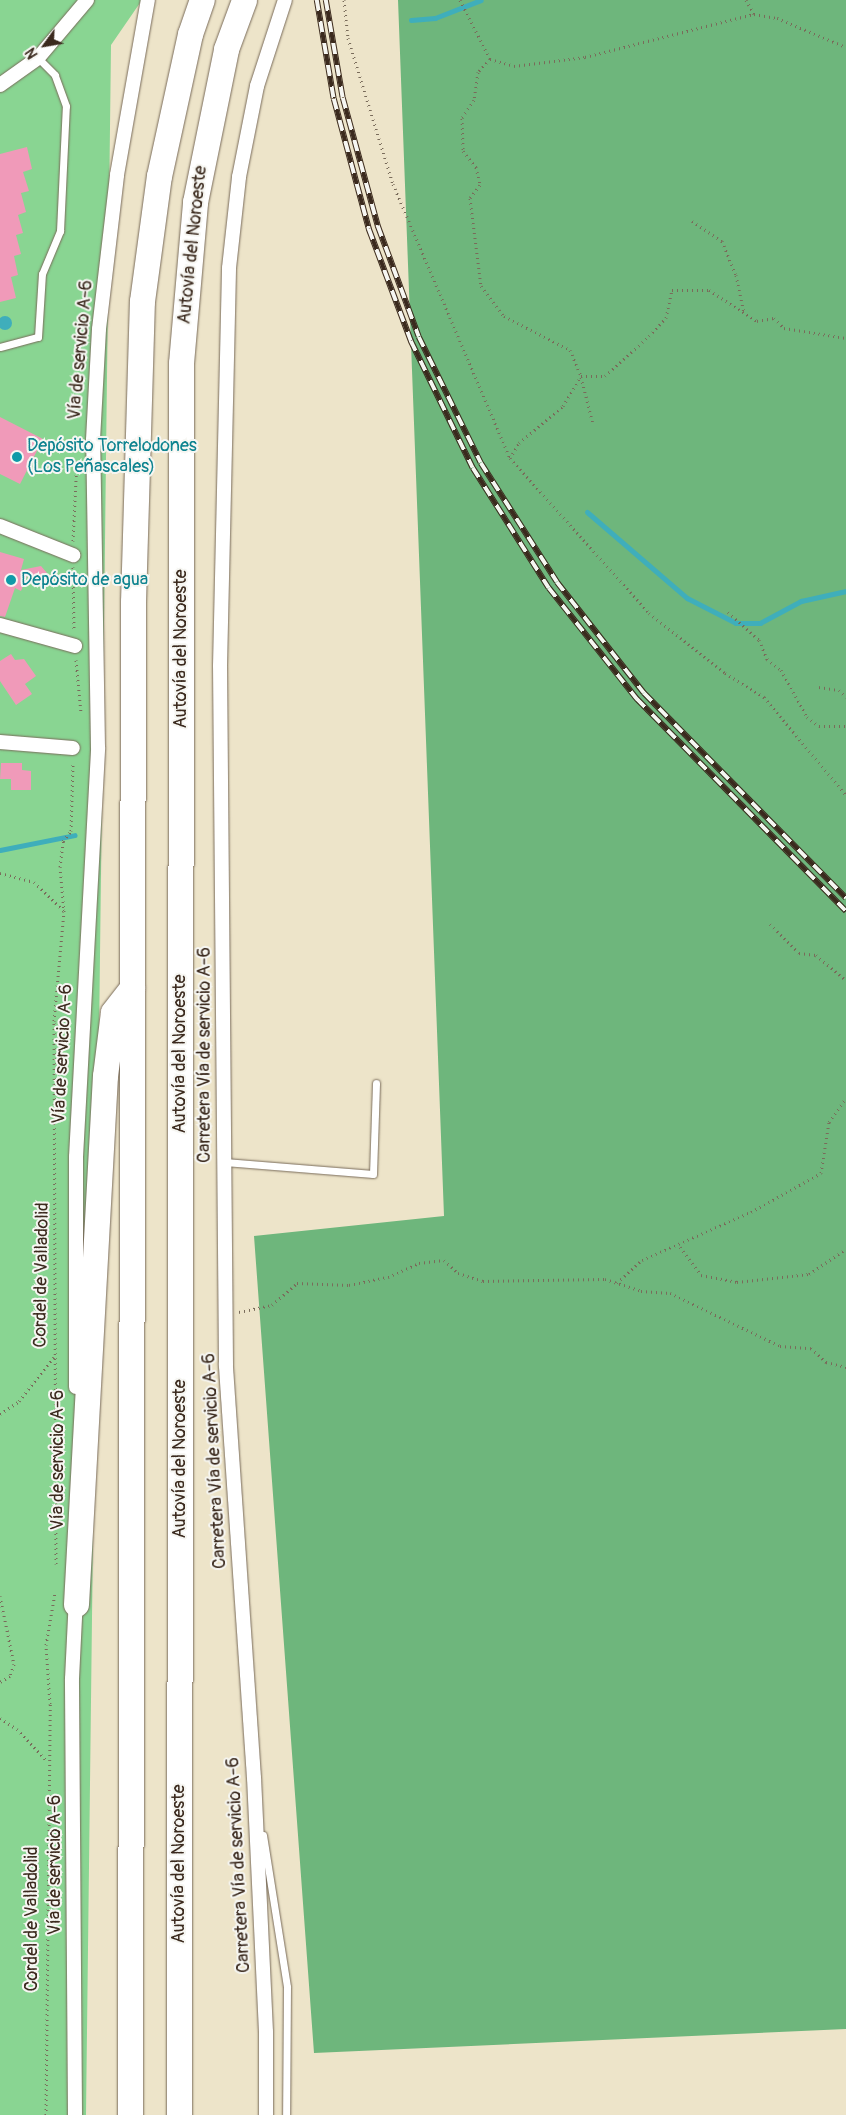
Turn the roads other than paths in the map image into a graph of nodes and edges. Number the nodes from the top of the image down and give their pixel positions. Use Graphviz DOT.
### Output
graph roads {
  1 [pos="87,0"];
  2 [pos="148,0"];
  3 [pos="202,0"];
  4 [pos="244,0"];
  5 [pos="285,0"];
  6 [pos="38,58"];
  7 [pos="0,85"];
  8 [pos="0,347"];
  9 [pos="0,526"];
  10 [pos="73,555"];
  11 [pos="0,625"];
  12 [pos="74,646"];
  13 [pos="0,742"];
  14 [pos="73,748"];
  15 [pos="132,988"];
  16 [pos="376,1083"];
  17 [pos="225,1162"];
  18 [pos="76,1604"];
  19 [pos="254,1778"];
  20 [pos="75,2115"];
  21 [pos="130,2115"];
  22 [pos="179,2115"];
  23 [pos="266,2115"];
  24 [pos="286,2115"];
  1 -- 6 [label="street"];
  2 -- 18 [label="street, Vía de servicio A-6"];
  3 -- 15 [label="highway"];
  4 -- 22 [label="highway, Autovía del Noroeste"];
  5 -- 17 [label="street, Carretera Vía de servicio A-6"];
  6 -- 7 [label="street"];
  6 -- 8 [label="lane"];
  9 -- 10 [label="street"];
  11 -- 12 [label="street"];
  13 -- 14 [label="street"];
  15 -- 18 [label="highway"];
  15 -- 21 [label="highway"];
  16 -- 17 [label="lane"];
  17 -- 19 [label="street, Carretera Vía de servicio A-6"];
  18 -- 20 [label="street, Vía de servicio A-6"];
  19 -- 23 [label="street, Carretera Vía de servicio A-6"];
  19 -- 24 [label="lane"];
}
